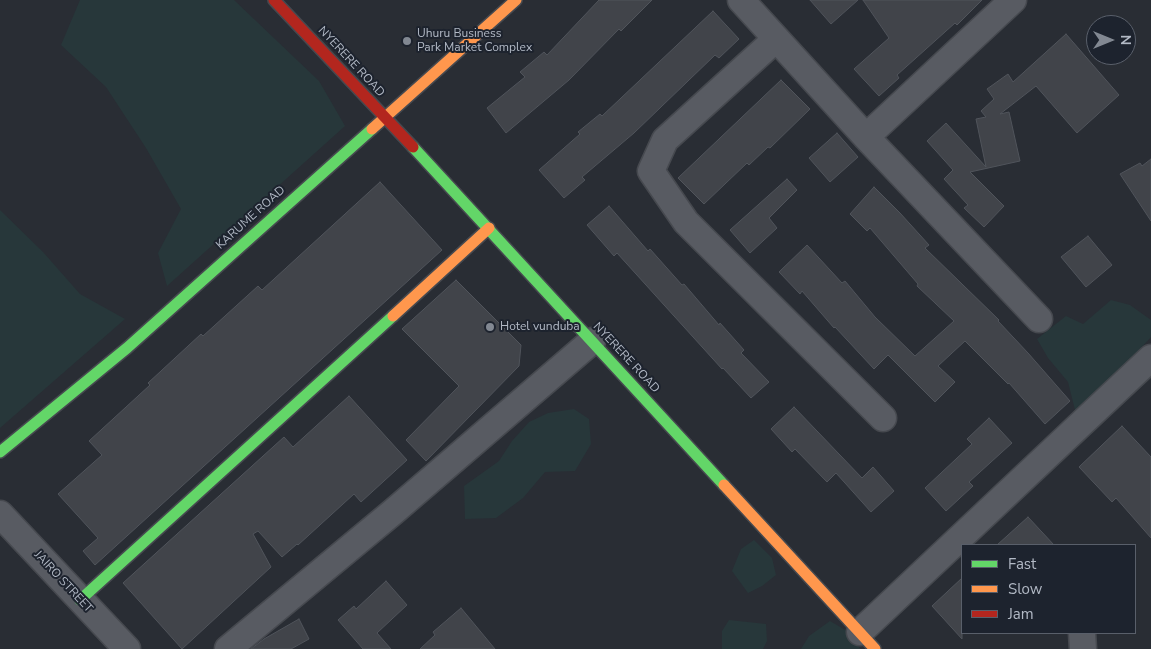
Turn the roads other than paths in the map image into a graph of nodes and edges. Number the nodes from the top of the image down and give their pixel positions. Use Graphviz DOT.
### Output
graph roads {
  1 [pos="274,0"];
  2 [pos="516,0"];
  3 [pos="741,0"];
  4 [pos="1013,0"];
  5 [pos="776,39"];
  6 [pos="384,117"];
  7 [pos="866,138"];
  8 [pos="489,228"];
  9 [pos="1039,319"];
  10 [pos="592,341"];
  11 [pos="1151,358"];
  12 [pos="883,418"];
  13 [pos="0,452"];
  14 [pos="0,514"];
  15 [pos="965,544"];
  16 [pos="961,548"];
  17 [pos="80,600"];
  18 [pos="1082,634"];
  19 [pos="868,641"];
  20 [pos="126,649"];
  21 [pos="228,649"];
  22 [pos="1083,649"];
  1 -- 6 [label="street, NYERERE ROAD"];
  2 -- 6 [label="street, KARUME ROAD"];
  3 -- 5 [label="street"];
  4 -- 7 [label="street"];
  5 -- 7 [label="street"];
  5 -- 12 [label="street"];
  6 -- 8 [label="street, NYERERE ROAD"];
  6 -- 13 [label="street, KARUME ROAD"];
  7 -- 9 [label="street"];
  8 -- 10 [label="street, NYERERE ROAD"];
  8 -- 17 [label="street"];
  10 -- 19 [label="street, NYERERE ROAD"];
  10 -- 21 [label="street"];
  11 -- 15 [label="street"];
  14 -- 17 [label="street, JAIRO STREET"];
  16 -- 19 [label="street"];
  17 -- 20 [label="street, JAIRO STREET"];
  18 -- 22 [label="street"];
}
